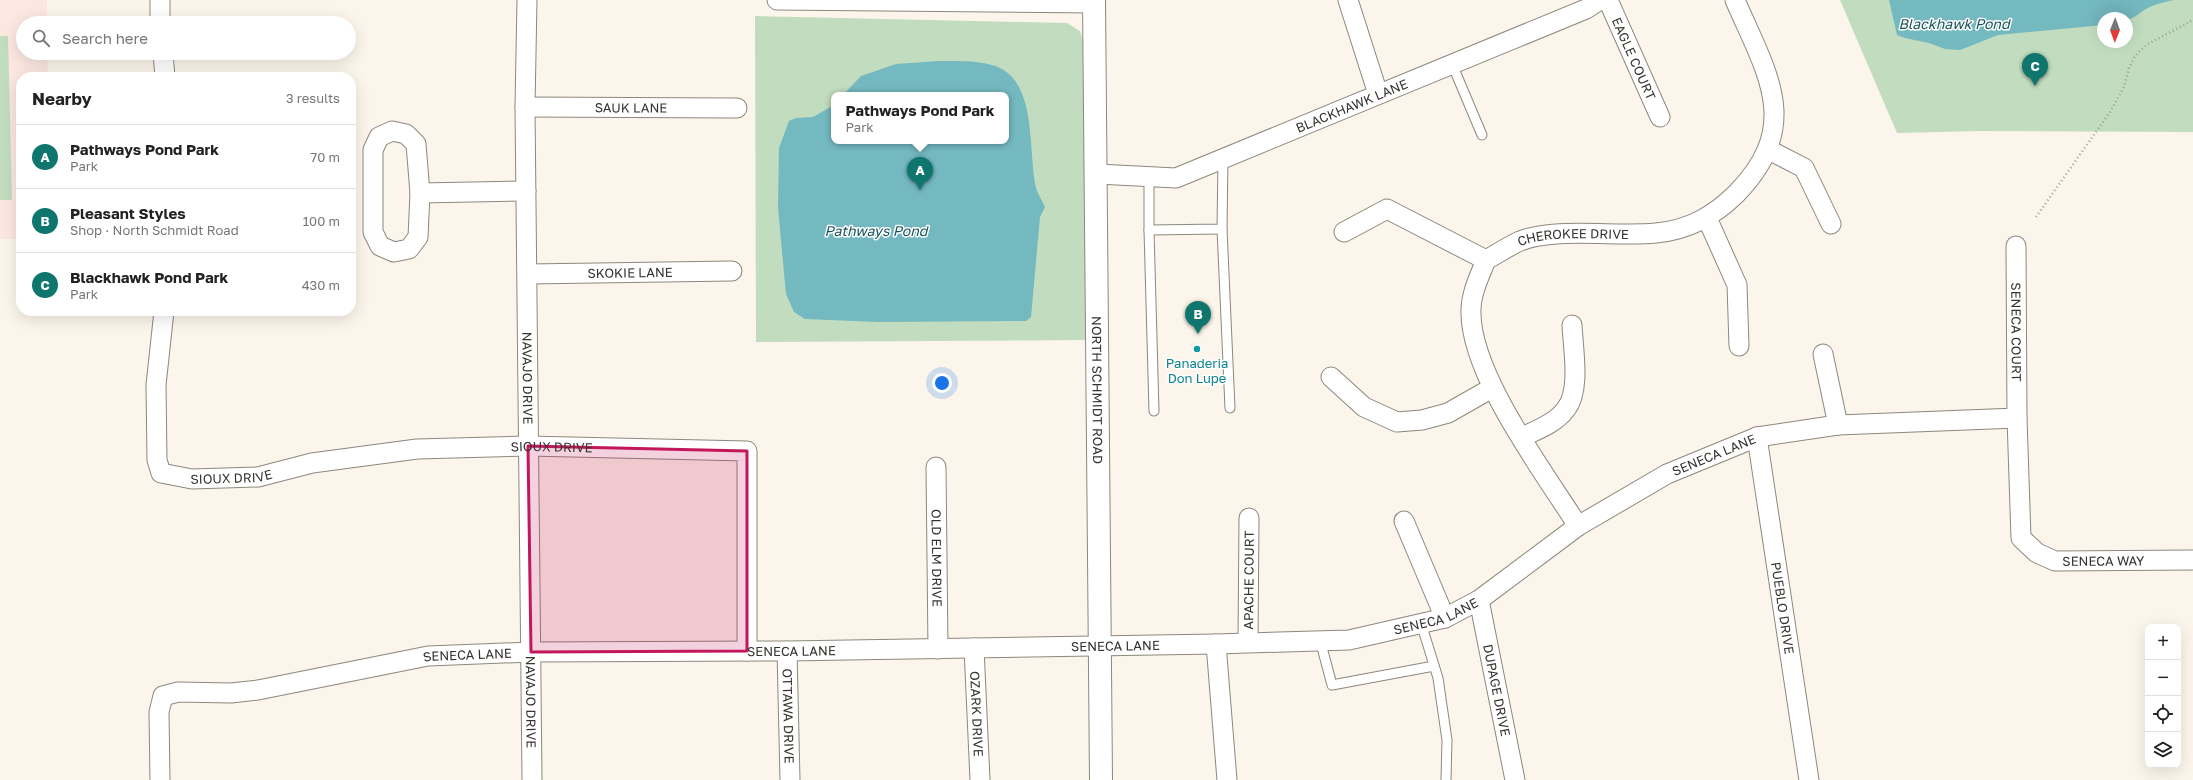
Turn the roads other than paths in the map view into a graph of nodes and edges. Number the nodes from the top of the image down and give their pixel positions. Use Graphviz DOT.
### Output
graph roads {
  1 [pos="160,0"];
  2 [pos="527,0"];
  3 [pos="777,0"];
  4 [pos="1348,0"];
  5 [pos="1608,0"];
  6 [pos="1735,0"];
  7 [pos="858,1"];
  8 [pos="1094,1"];
  9 [pos="1590,3"];
  10 [pos="160,16"];
  11 [pos="164,60"];
  12 [pos="1452,64"];
  13 [pos="165,72"];
  14 [pos="1378,94"];
  15 [pos="525,107"];
  16 [pos="737,108"];
  17 [pos="1660,117"];
  18 [pos="1482,135"];
  19 [pos="1769,150"];
  20 [pos="1223,159"];
  21 [pos="1096,174"];
  22 [pos="1149,177"];
  23 [pos="526,191"];
  24 [pos="420,193"];
  25 [pos="1707,218"];
  26 [pos="1831,224"];
  27 [pos="1222,229"];
  28 [pos="1149,230"];
  29 [pos="1344,232"];
  30 [pos="2016,246"];
  31 [pos="1486,260"];
  32 [pos="732,271"];
  33 [pos="528,274"];
  34 [pos="163,316"];
  35 [pos="1572,325"];
  36 [pos="1739,346"];
  37 [pos="1823,354"];
  38 [pos="1331,377"];
  39 [pos="1492,388"];
  40 [pos="1230,408"];
  41 [pos="1154,411"];
  42 [pos="2017,418"];
  43 [pos="1838,425"];
  44 [pos="1522,437"];
  45 [pos="1756,437"];
  46 [pos="528,446"];
  47 [pos="936,467"];
  48 [pos="1249,518"];
  49 [pos="1404,521"];
  50 [pos="1578,526"];
  51 [pos="2193,560"];
  52 [pos="1479,600"];
  53 [pos="1445,618"];
  54 [pos="1421,623"];
  55 [pos="1320,640"];
  56 [pos="1248,642"];
  57 [pos="1216,644"];
  58 [pos="1101,645"];
  59 [pos="974,648"];
  60 [pos="938,649"];
  61 [pos="747,651"];
  62 [pos="787,651"];
  63 [pos="531,652"];
  64 [pos="1434,666"];
  65 [pos="160,780"];
  66 [pos="532,780"];
  67 [pos="790,780"];
  68 [pos="980,780"];
  69 [pos="1102,780"];
  70 [pos="1227,780"];
  71 [pos="1446,780"];
  72 [pos="1515,780"];
  73 [pos="1809,780"];
  1 -- 10 [label="street"];
  2 -- 15 [label="street, NAVAJO DRIVE"];
  3 -- 7 [label="street"];
  4 -- 14 [label="street"];
  5 -- 17 [label="street, EAGLE COURT"];
  6 -- 19 [label="street, CHEROKEE DRIVE"];
  7 -- 8 [label="street"];
  8 -- 21 [label="street, NORTH SCHMIDT ROAD"];
  9 -- 12 [label="street, BLACKHAWK LANE"];
  11 -- 13 [label="street"];
  12 -- 14 [label="street, BLACKHAWK LANE"];
  12 -- 18 [label="lane"];
  14 -- 20 [label="street, BLACKHAWK LANE"];
  15 -- 16 [label="street, SAUK LANE"];
  15 -- 23 [label="street, NAVAJO DRIVE"];
  19 -- 25 [label="street, CHEROKEE DRIVE"];
  19 -- 26 [label="street"];
  20 -- 22 [label="street, BLACKHAWK LANE"];
  20 -- 27 [label="lane"];
  21 -- 22 [label="street, BLACKHAWK LANE"];
  21 -- 58 [label="street, NORTH SCHMIDT ROAD"];
  22 -- 28 [label="lane"];
  23 -- 24 [label="street"];
  23 -- 33 [label="street, NAVAJO DRIVE"];
  24 -- 24 [label="street"];
  25 -- 31 [label="street, CHEROKEE DRIVE"];
  25 -- 36 [label="street"];
  27 -- 28 [label="lane"];
  27 -- 40 [label="lane"];
  28 -- 41 [label="lane"];
  29 -- 31 [label="street"];
  30 -- 42 [label="street, SENECA COURT"];
  31 -- 39 [label="street"];
  32 -- 33 [label="street, SKOKIE LANE"];
  33 -- 46 [label="street, NAVAJO DRIVE"];
  34 -- 46 [label="street, SIOUX DRIVE"];
  35 -- 44 [label="street"];
  37 -- 43 [label="street"];
  38 -- 39 [label="street"];
  39 -- 44 [label="street"];
  42 -- 43 [label="street, SENECA LANE"];
  42 -- 51 [label="street, SENECA WAY"];
  43 -- 45 [label="street, SENECA LANE"];
  44 -- 50 [label="street"];
  45 -- 50 [label="street, SENECA LANE"];
  45 -- 73 [label="street, PUEBLO DRIVE"];
  46 -- 61 [label="street, SIOUX DRIVE"];
  46 -- 63 [label="street, NAVAJO DRIVE"];
  47 -- 60 [label="street, OLD ELM DRIVE"];
  48 -- 56 [label="street, APACHE COURT"];
  49 -- 53 [label="street"];
  50 -- 52 [label="street, SENECA LANE"];
  52 -- 53 [label="street, SENECA LANE"];
  52 -- 72 [label="street, DUPAGE DRIVE"];
  53 -- 54 [label="street, SENECA LANE"];
  54 -- 55 [label="street, SENECA LANE"];
  54 -- 64 [label="lane"];
  55 -- 56 [label="street, SENECA LANE"];
  55 -- 64 [label="lane"];
  56 -- 57 [label="street, SENECA LANE"];
  57 -- 58 [label="street, SENECA LANE"];
  57 -- 70 [label="street"];
  58 -- 59 [label="street, SENECA LANE"];
  58 -- 69 [label="street, NORTH SCHMIDT ROAD"];
  59 -- 60 [label="street, SENECA LANE"];
  59 -- 68 [label="street, OZARK DRIVE"];
  60 -- 62 [label="street, SENECA LANE"];
  61 -- 62 [label="street, SENECA LANE"];
  61 -- 63 [label="street, SENECA LANE"];
  62 -- 67 [label="street, OTTAWA DRIVE"];
  63 -- 65 [label="street, SENECA LANE"];
  63 -- 66 [label="street, NAVAJO DRIVE"];
  64 -- 71 [label="lane"];
}
